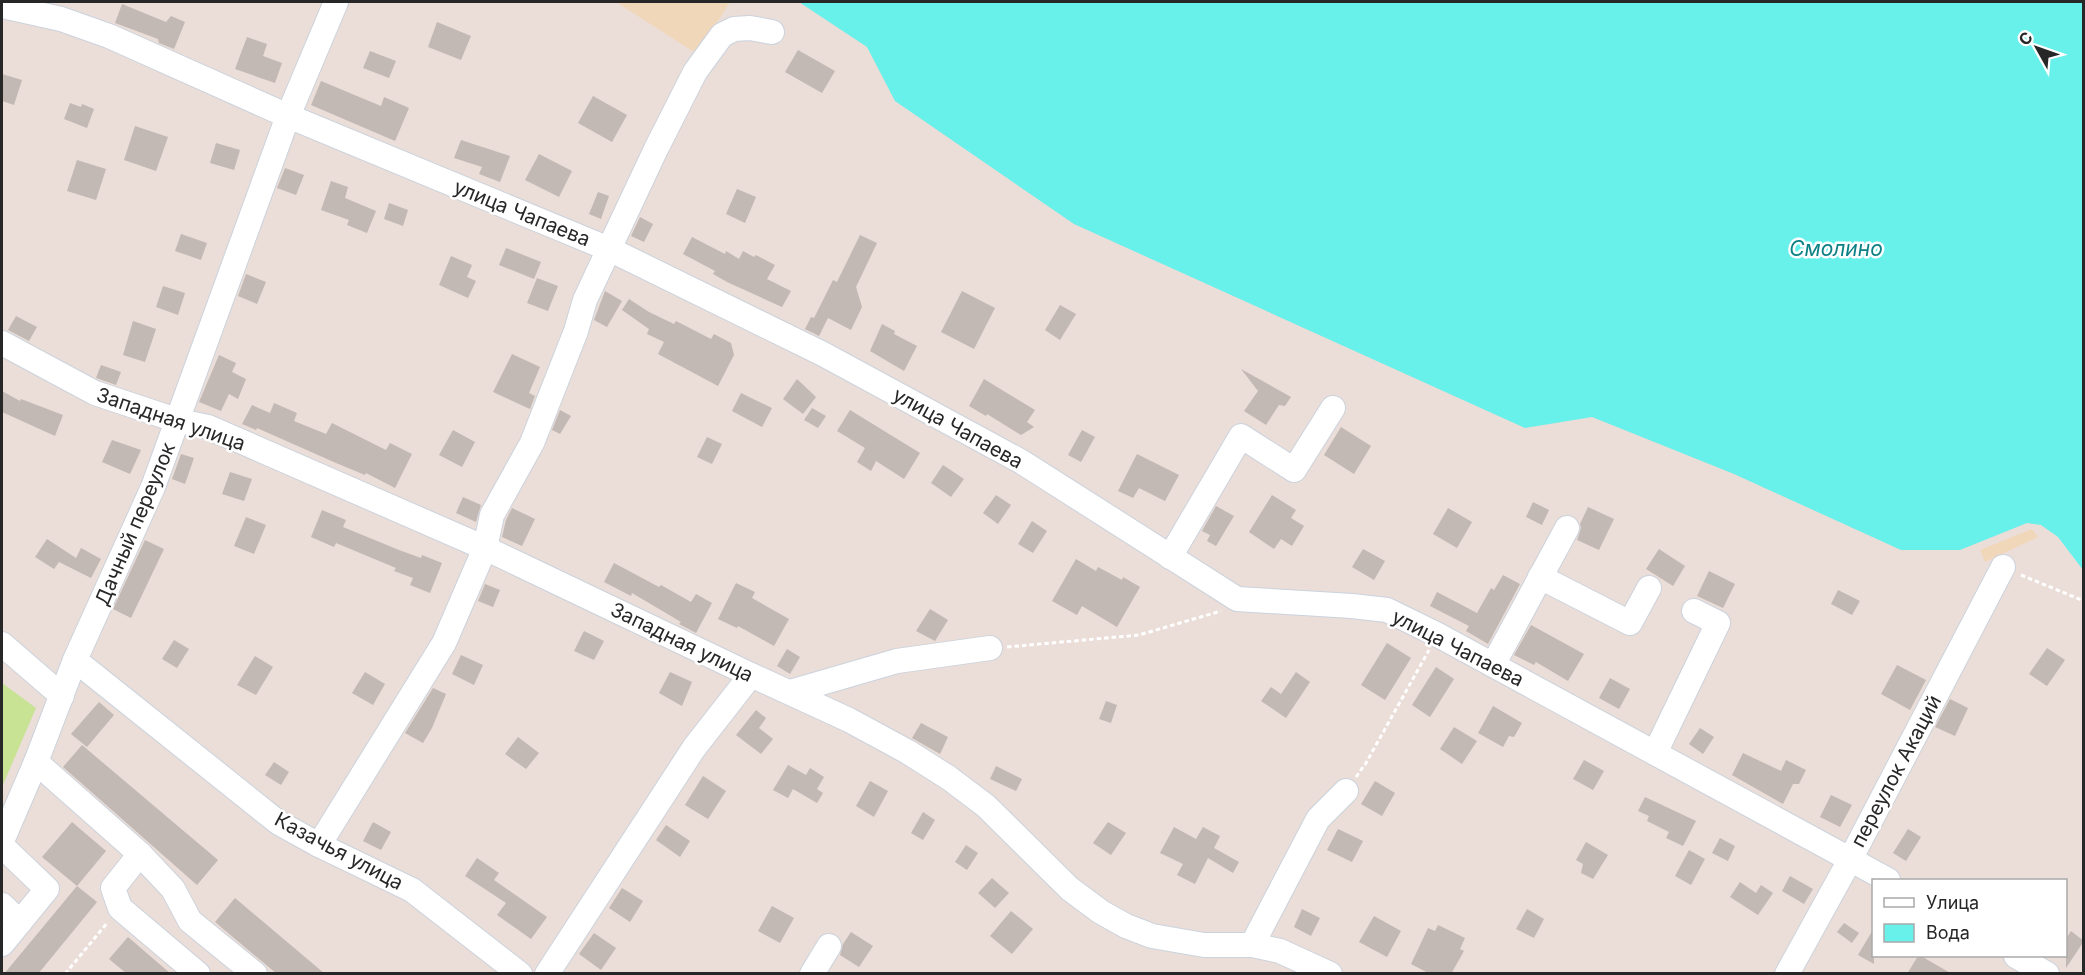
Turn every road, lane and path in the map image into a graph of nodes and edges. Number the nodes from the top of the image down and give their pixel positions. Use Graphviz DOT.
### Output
graph roads {
  1 [pos="336,2"];
  2 [pos="2,6"];
  3 [pos="64,10"];
  4 [pos="772,32"];
  5 [pos="288,116"];
  6 [pos="609,249"];
  7 [pos="2,343"];
  8 [pos="1333,408"];
  9 [pos="179,421"];
  10 [pos="1566,528"];
  11 [pos="485,548"];
  12 [pos="1170,557"];
  13 [pos="2003,567"];
  14 [pos="1540,577"];
  15 [pos="1649,588"];
  16 [pos="1237,599"];
  17 [pos="2084,601"];
  18 [pos="1694,611"];
  19 [pos="1438,635"];
  20 [pos="990,648"];
  21 [pos="3,650"];
  22 [pos="75,660"];
  23 [pos="1493,665"];
  24 [pos="751,675"];
  25 [pos="790,693"];
  26 [pos="62,696"];
  27 [pos="1656,753"];
  28 [pos="36,762"];
  29 [pos="1346,791"];
  30 [pos="2,841"];
  31 [pos="319,845"];
  32 [pos="2,846"];
  33 [pos="140,854"];
  34 [pos="1851,858"];
  35 [pos="1886,879"];
  36 [pos="2,905"];
  37 [pos="120,908"];
  38 [pos="20,922"];
  39 [pos="2,944"];
  40 [pos="1252,945"];
  41 [pos="829,946"];
  42 [pos="2018,957"];
  43 [pos="65,974"];
  44 [pos="198,974"];
  45 [pos="255,974"];
  46 [pos="520,974"];
  47 [pos="547,974"];
  48 [pos="812,974"];
  49 [pos="1330,974"];
  50 [pos="1787,974"];
  51 [pos="2047,974"];
  1 -- 5 [label="street, Дачный переулок"];
  2 -- 3 [label="street, улица Чапаева"];
  3 -- 5 [label="street, улица Чапаева"];
  4 -- 6 [label="street"];
  5 -- 6 [label="street, улица Чапаева"];
  5 -- 9 [label="street, Дачный переулок"];
  6 -- 11 [label="street"];
  6 -- 12 [label="street, улица Чапаева"];
  7 -- 9 [label="street, Западная улица"];
  8 -- 12 [label="street"];
  9 -- 11 [label="street, Западная улица"];
  9 -- 22 [label="street, Дачный переулок"];
  10 -- 14 [label="street"];
  11 -- 24 [label="street, Западная улица"];
  11 -- 31 [label="street"];
  12 -- 16 [label="street, улица Чапаева"];
  13 -- 17 [label="path"];
  13 -- 34 [label="street, переулок Акаций"];
  14 -- 15 [label="street"];
  14 -- 23 [label="street"];
  16 -- 19 [label="street, улица Чапаева"];
  16 -- 20 [label="path"];
  18 -- 27 [label="street"];
  19 -- 23 [label="street, улица Чапаева"];
  19 -- 29 [label="path"];
  20 -- 25 [label="street"];
  21 -- 26 [label="street"];
  22 -- 26 [label="street, Дачный переулок"];
  22 -- 31 [label="street, Казачья улица"];
  23 -- 27 [label="street, улица Чапаева"];
  24 -- 25 [label="street, Западная улица"];
  24 -- 47 [label="street"];
  25 -- 40 [label="street, Западная улица"];
  26 -- 28 [label="street, Дачный переулок"];
  27 -- 34 [label="street, улица Чапаева"];
  28 -- 30 [label="street, Дачный переулок"];
  28 -- 33 [label="street"];
  29 -- 40 [label="street"];
  31 -- 46 [label="street, Казачья улица"];
  32 -- 38 [label="street"];
  33 -- 37 [label="street"];
  33 -- 45 [label="street"];
  34 -- 35 [label="street, улица Чапаева"];
  34 -- 50 [label="street, переулок Акаций"];
  36 -- 38 [label="street"];
  37 -- 43 [label="path"];
  37 -- 44 [label="street"];
  38 -- 39 [label="street"];
  40 -- 49 [label="street, Западная улица"];
  41 -- 48 [label="street"];
  42 -- 51 [label="street"];
}
